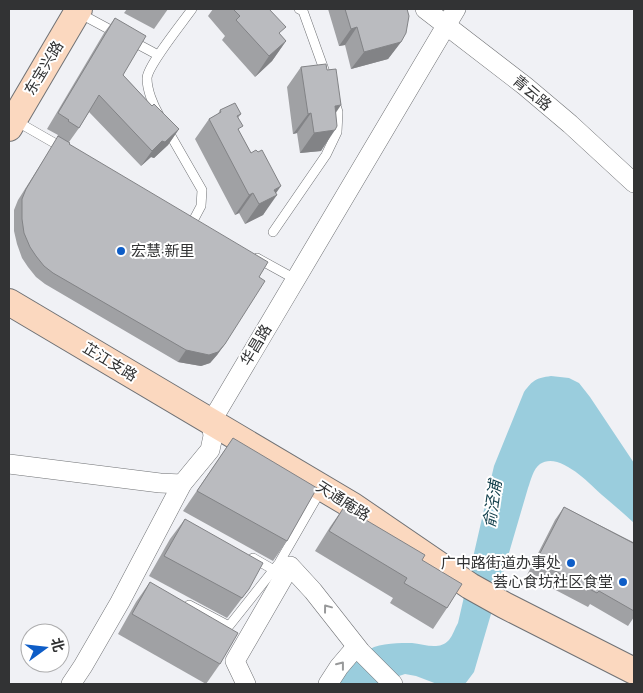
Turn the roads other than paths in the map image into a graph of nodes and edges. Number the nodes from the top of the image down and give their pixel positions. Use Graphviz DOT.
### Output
graph roads {
  1 [pos="192,9"];
  2 [pos="302,9"];
  3 [pos="425,9"];
  4 [pos="456,9"];
  5 [pos="78,11"];
  6 [pos="446,25"];
  7 [pos="158,55"];
  8 [pos="327,79"];
  9 [pos="334,97"];
  10 [pos="11,124"];
  11 [pos="73,153"];
  12 [pos="634,183"];
  13 [pos="201,226"];
  14 [pos="273,232"];
  15 [pos="252,255"];
  16 [pos="295,279"];
  17 [pos="9,302"];
  18 [pos="211,422"];
  19 [pos="9,464"];
  20 [pos="182,484"];
  21 [pos="322,488"];
  22 [pos="241,551"];
  23 [pos="274,570"];
  24 [pos="179,600"];
  25 [pos="359,650"];
  26 [pos="631,674"];
  27 [pos="71,684"];
  28 [pos="246,684"];
  29 [pos="328,684"];
  30 [pos="392,684"];
  1 -- 7 [label="lane"];
  2 -- 8 [label="lane"];
  3 -- 6 [label="street, 青云路"];
  4 -- 6 [label="street, 华昌路"];
  5 -- 7 [label="lane"];
  5 -- 10 [label="street, 东宝兴路"];
  6 -- 12 [label="street, 青云路"];
  6 -- 16 [label="street, 华昌路"];
  7 -- 13 [label="lane"];
  9 -- 14 [label="lane"];
  10 -- 11 [label="lane"];
  15 -- 16 [label="lane"];
  16 -- 18 [label="street, 华昌路"];
  17 -- 18 [label="street, 芷江支路"];
  18 -- 20 [label="street, 华昌路"];
  18 -- 21 [label="street, 天通庵路"];
  19 -- 20 [label="street"];
  20 -- 27 [label="street, 华昌路"];
  21 -- 23 [label="lane"];
  21 -- 26 [label="street, 天通庵路"];
  22 -- 23 [label="lane"];
  23 -- 24 [label="lane"];
  25 -- 28 [label="street, one-way"];
  29 -- 25 [label="street, one-way"];
  25 -- 30 [label="street"];
}
